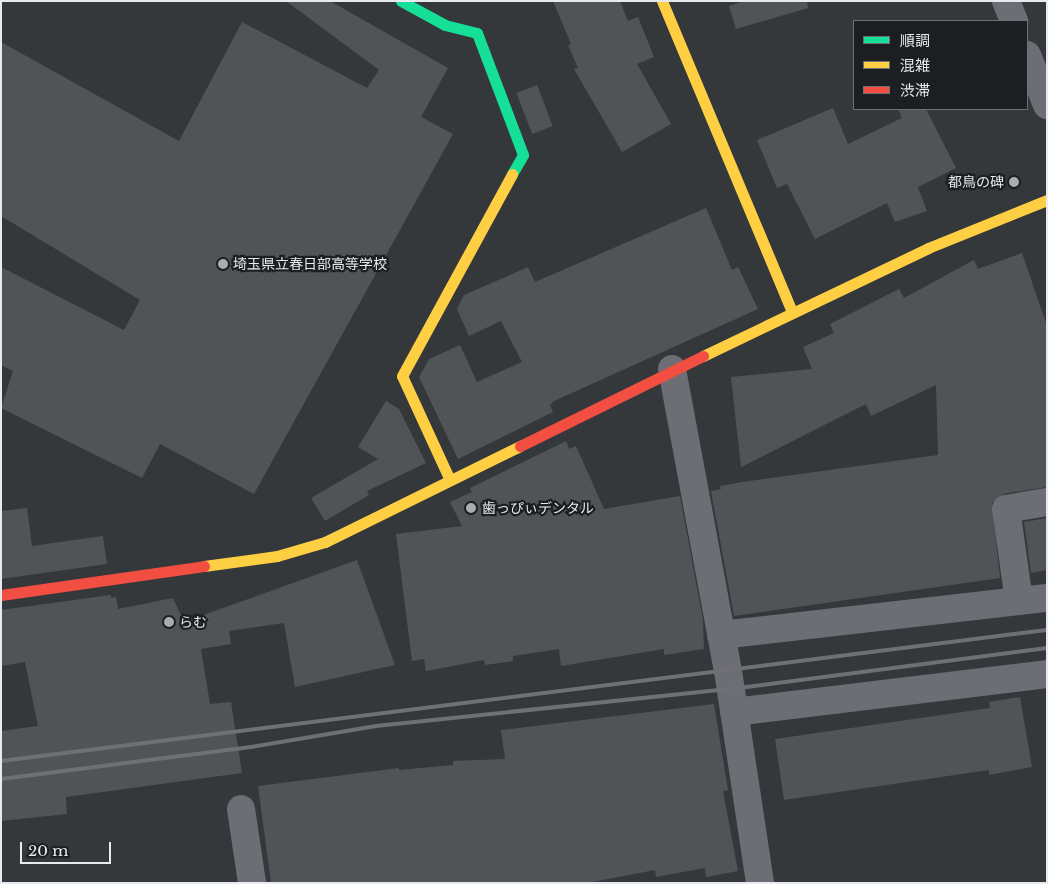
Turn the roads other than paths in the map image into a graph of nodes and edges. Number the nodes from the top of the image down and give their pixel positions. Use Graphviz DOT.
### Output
graph roads {
  1 [pos="401,1"];
  2 [pos="662,1"];
  3 [pos="1006,1"];
  4 [pos="1014,20"];
  5 [pos="1028,57"];
  6 [pos="1047,105"];
  7 [pos="1047,200"];
  8 [pos="792,312"];
  9 [pos="672,370"];
  10 [pos="450,478"];
  11 [pos="1047,502"];
  12 [pos="1,595"];
  13 [pos="1047,598"];
  14 [pos="1019,601"];
  15 [pos="722,635"];
  16 [pos="1047,674"];
  17 [pos="734,712"];
  18 [pos="241,810"];
  19 [pos="252,883"];
  20 [pos="760,883"];
  1 -- 10 [label="street"];
  2 -- 8 [label="street"];
  3 -- 4 [label="street"];
  5 -- 6 [label="street"];
  7 -- 8 [label="street"];
  8 -- 9 [label="street"];
  9 -- 10 [label="street"];
  9 -- 15 [label="street"];
  10 -- 12 [label="street"];
  11 -- 14 [label="street"];
  13 -- 14 [label="street"];
  14 -- 15 [label="street"];
  15 -- 17 [label="street"];
  16 -- 17 [label="street"];
  17 -- 20 [label="street"];
  18 -- 19 [label="street"];
}
